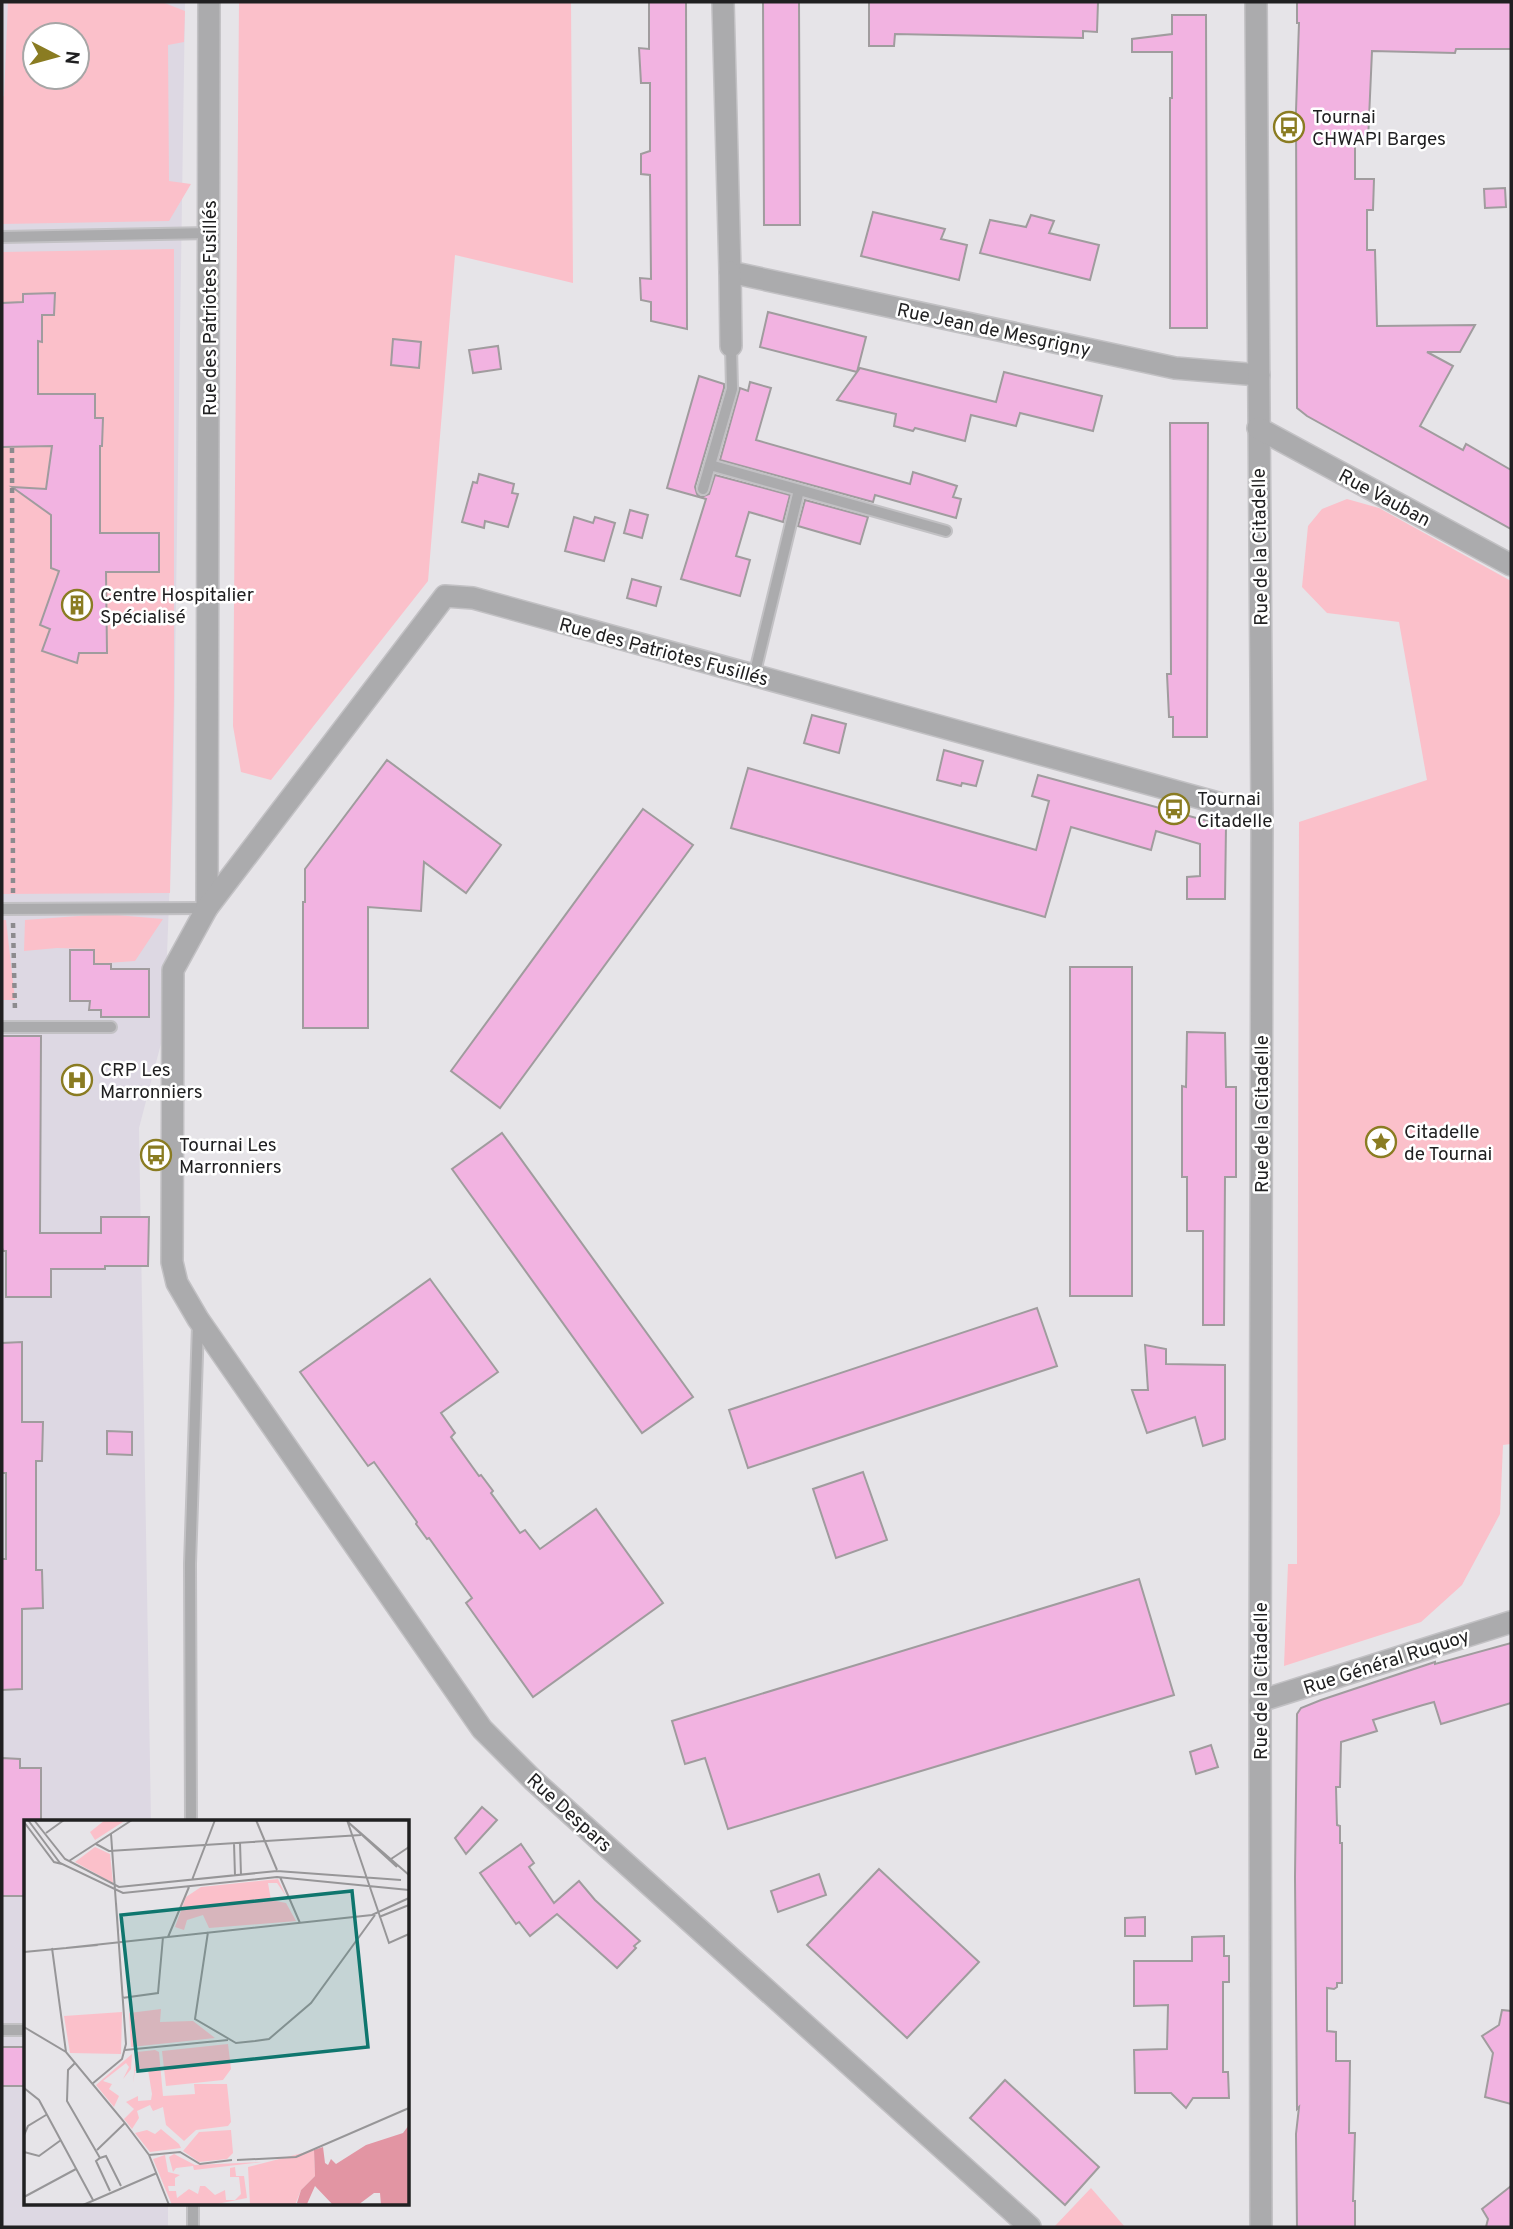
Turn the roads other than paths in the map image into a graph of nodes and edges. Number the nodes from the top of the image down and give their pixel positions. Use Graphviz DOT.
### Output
graph roads {
  1 [pos="209,2"];
  2 [pos="723,2"];
  3 [pos="1256,2"];
  4 [pos="209,233"];
  5 [pos="2,237"];
  6 [pos="730,272"];
  7 [pos="731,346"];
  8 [pos="1259,375"];
  9 [pos="1258,428"];
  10 [pos="710,465"];
  11 [pos="703,489"];
  12 [pos="799,490"];
  13 [pos="946,531"];
  14 [pos="1511,565"];
  15 [pos="754,676"];
  16 [pos="1262,815"];
  17 [pos="207,908"];
  18 [pos="7,909"];
  19 [pos="2,1027"];
  20 [pos="111,1027"];
  21 [pos="198,1319"];
  22 [pos="1511,1622"];
  23 [pos="1260,1701"];
  24 [pos="191,1820"];
  25 [pos="2,2030"];
  26 [pos="24,2030"];
  27 [pos="193,2204"];
  28 [pos="193,2227"];
  29 [pos="1030,2227"];
  30 [pos="1261,2227"];
  1 -- 4 [label="street, Rue des Patriotes Fusillés"];
  2 -- 6 [label="street"];
  3 -- 8 [label="street, Rue de la Citadelle"];
  4 -- 5 [label="lane"];
  4 -- 17 [label="street, Rue des Patriotes Fusillés"];
  6 -- 7 [label="street"];
  6 -- 8 [label="street, Rue Jean de Mesgrigny"];
  7 -- 10 [label="lane"];
  8 -- 9 [label="street, Rue de la Citadelle"];
  9 -- 14 [label="street, Rue Vauban"];
  9 -- 16 [label="street, Rue de la Citadelle"];
  10 -- 11 [label="lane"];
  10 -- 12 [label="lane"];
  12 -- 13 [label="lane"];
  12 -- 15 [label="lane"];
  15 -- 16 [label="street, Rue des Patriotes Fusillés"];
  15 -- 17 [label="street, Rue des Patriotes Fusillés"];
  16 -- 23 [label="street, Rue de la Citadelle"];
  17 -- 18 [label="lane"];
  17 -- 21 [label="street, Rue des Patriotes Fusillés"];
  19 -- 20 [label="lane"];
  21 -- 24 [label="lane"];
  21 -- 29 [label="street, Rue Despars"];
  22 -- 23 [label="street, Rue Général Ruquoy"];
  23 -- 30 [label="street, Rue de la Citadelle"];
  25 -- 26 [label="lane"];
  27 -- 28 [label="lane"];
}
